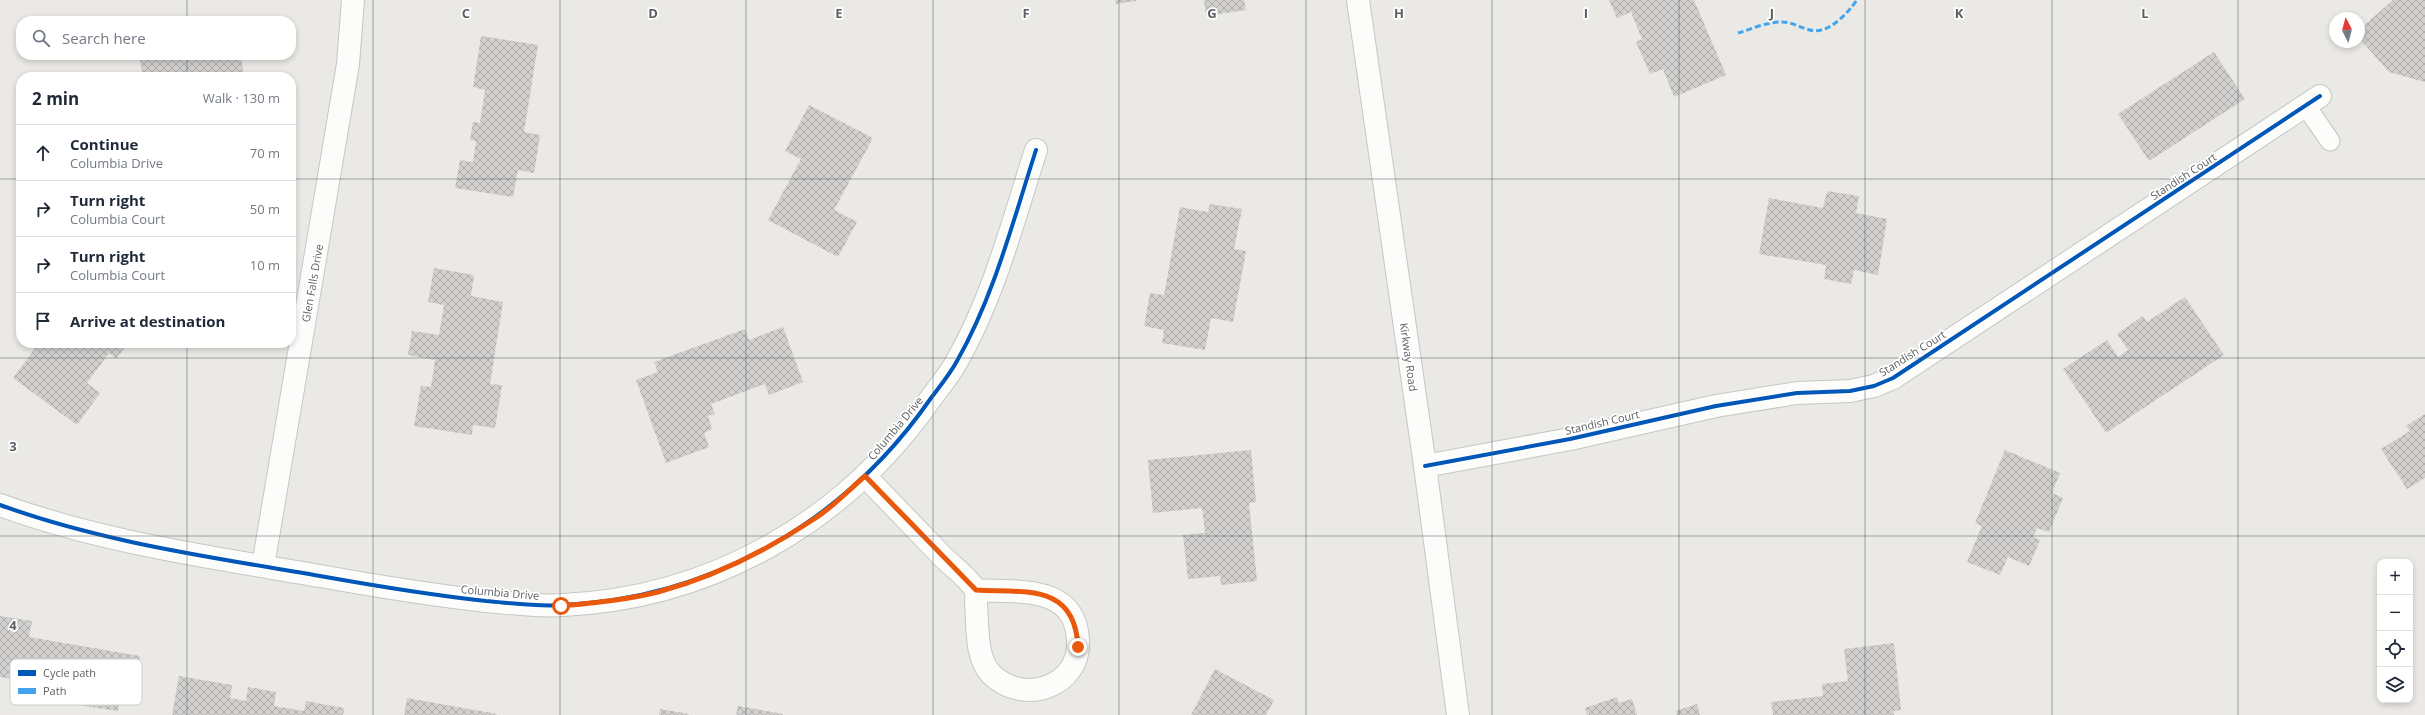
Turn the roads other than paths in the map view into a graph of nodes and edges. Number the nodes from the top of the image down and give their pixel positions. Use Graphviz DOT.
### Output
graph roads {
  1 [pos="353,0"];
  2 [pos="1358,0"];
  3 [pos="2313,101"];
  4 [pos="2330,141"];
  5 [pos="1036,150"];
  6 [pos="1425,466"];
  7 [pos="865,476"];
  8 [pos="0,505"];
  9 [pos="263,566"];
  10 [pos="976,590"];
  11 [pos="1458,715"];
  1 -- 9 [label="street, Glen Falls Drive"];
  2 -- 6 [label="street, Kirkway Road"];
  3 -- 4 [label="lane"];
  3 -- 6 [label="street, Standish Court"];
  5 -- 7 [label="street, Columbia Drive"];
  6 -- 11 [label="street, Kirkway Road"];
  7 -- 9 [label="street, Columbia Drive"];
  7 -- 10 [label="street"];
  8 -- 9 [label="street, Columbia Drive"];
  10 -- 10 [label="street"];
}
